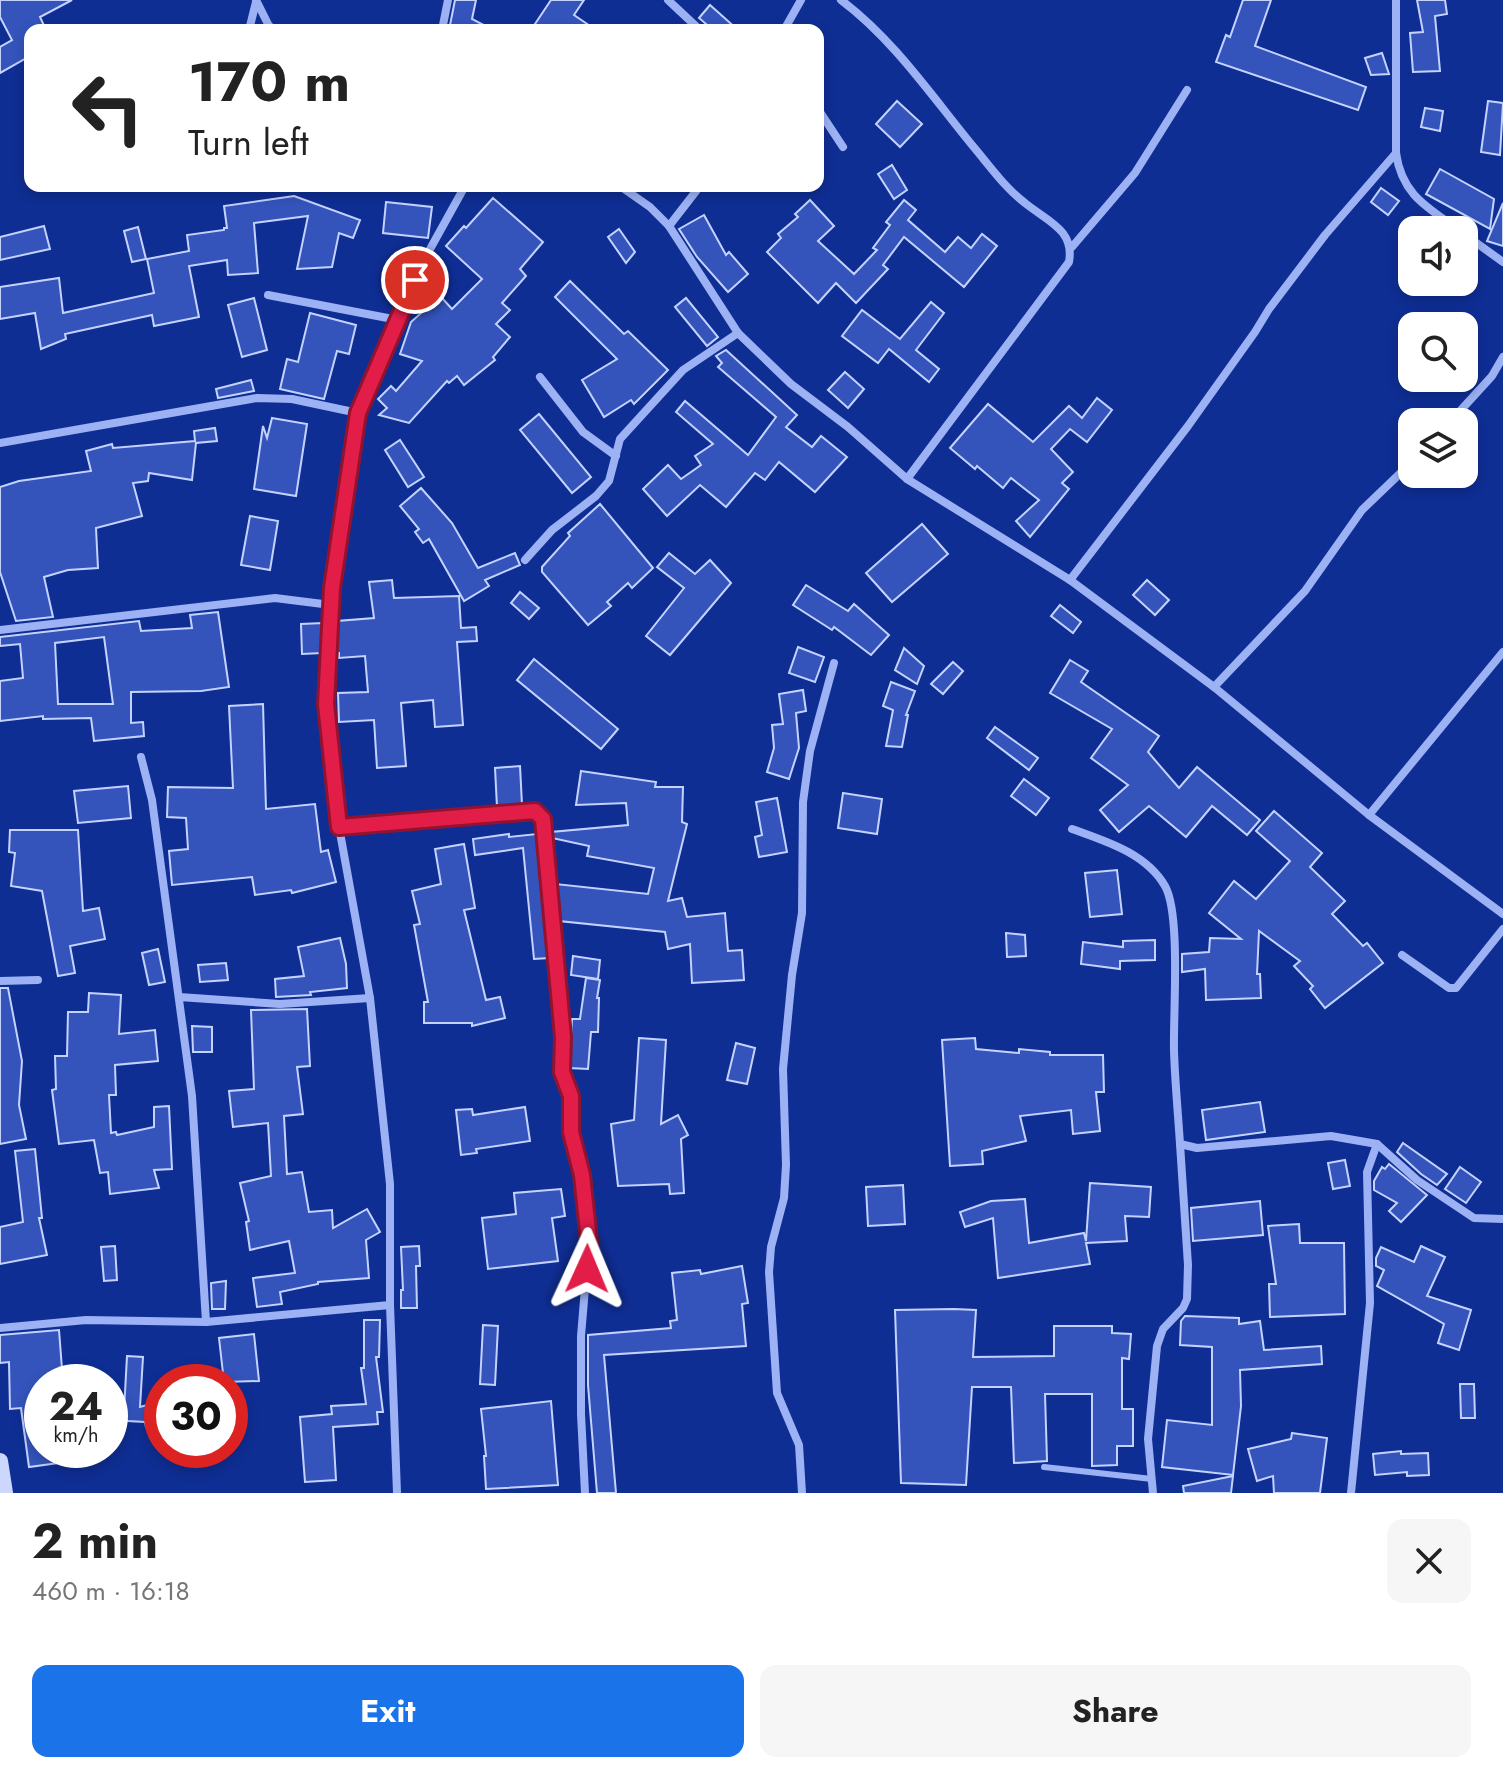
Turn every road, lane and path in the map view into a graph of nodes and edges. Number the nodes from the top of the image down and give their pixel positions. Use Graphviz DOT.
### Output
graph roads {
  1 [pos="448,0"];
  2 [pos="668,0"];
  3 [pos="801,0"];
  4 [pos="841,0"];
  5 [pos="1396,0"];
  6 [pos="256,1"];
  7 [pos="250,24"];
  8 [pos="270,24"];
  9 [pos="443,24"];
  10 [pos="694,24"];
  11 [pos="787,24"];
  12 [pos="1187,90"];
  13 [pos="824,118"];
  14 [pos="843,147"];
  15 [pos="1396,153"];
  16 [pos="462,192"];
  17 [pos="629,192"];
  18 [pos="695,192"];
  19 [pos="1441,216"];
  20 [pos="669,226"];
  21 [pos="1478,244"];
  22 [pos="1072,247"];
  23 [pos="1503,262"];
  24 [pos="268,295"];
  25 [pos="398,320"];
  26 [pos="738,333"];
  27 [pos="1503,357"];
  28 [pos="540,377"];
  29 [pos="1463,408"];
  30 [pos="358,413"];
  31 [pos="0,443"];
  32 [pos="616,456"];
  33 [pos="1398,475"];
  34 [pos="907,479"];
  35 [pos="525,560"];
  36 [pos="1070,580"];
  37 [pos="331,605"];
  38 [pos="0,630"];
  39 [pos="1503,652"];
  40 [pos="834,663"];
  41 [pos="1214,687"];
  42 [pos="141,757"];
  43 [pos="1369,815"];
  44 [pos="339,827"];
  45 [pos="1072,829"];
  46 [pos="1503,914"];
  47 [pos="1503,929"];
  48 [pos="1402,955"];
  49 [pos="38,980"];
  50 [pos="0,981"];
  51 [pos="179,997"];
  52 [pos="370,998"];
  53 [pos="1180,1144"];
  54 [pos="1377,1144"];
  55 [pos="1503,1219"];
  56 [pos="390,1305"];
  57 [pos="206,1322"];
  58 [pos="0,1328"];
  59 [pos="0,1461"];
  60 [pos="1044,1467"];
  61 [pos="1152,1479"];
  62 [pos="5,1493"];
  63 [pos="397,1493"];
  64 [pos="585,1493"];
  65 [pos="802,1493"];
  66 [pos="1153,1493"];
  67 [pos="1351,1493"];
  1 -- 9 [label="street"];
  2 -- 10 [label="street"];
  3 -- 11 [label="street"];
  4 -- 22 [label="street"];
  5 -- 15 [label="street"];
  6 -- 7 [label="street"];
  6 -- 8 [label="street"];
  12 -- 22 [label="street"];
  13 -- 14 [label="street"];
  15 -- 19 [label="street"];
  15 -- 36 [label="street"];
  16 -- 25 [label="street"];
  17 -- 20 [label="street"];
  18 -- 20 [label="street"];
  20 -- 26 [label="street"];
  21 -- 23 [label="street"];
  22 -- 34 [label="street"];
  24 -- 25 [label="street"];
  25 -- 30 [label="street"];
  26 -- 32 [label="street"];
  26 -- 34 [label="street"];
  27 -- 29 [label="street"];
  28 -- 32 [label="street"];
  30 -- 31 [label="street"];
  30 -- 37 [label="street"];
  32 -- 35 [label="street"];
  33 -- 41 [label="street"];
  34 -- 36 [label="street"];
  36 -- 41 [label="street"];
  37 -- 38 [label="street"];
  37 -- 44 [label="street"];
  39 -- 43 [label="street"];
  40 -- 65 [label="street"];
  41 -- 43 [label="street"];
  42 -- 51 [label="street"];
  43 -- 46 [label="street"];
  44 -- 52 [label="street"];
  44 -- 64 [label="street"];
  45 -- 53 [label="street"];
  47 -- 48 [label="street"];
  49 -- 50 [label="street"];
  51 -- 52 [label="street"];
  51 -- 57 [label="street"];
  52 -- 56 [label="street"];
  53 -- 54 [label="street"];
  53 -- 61 [label="street"];
  54 -- 55 [label="street"];
  54 -- 67 [label="street"];
  56 -- 57 [label="street"];
  56 -- 63 [label="street"];
  57 -- 58 [label="street"];
  59 -- 62 [label="street"];
  60 -- 61 [label="lane"];
  61 -- 66 [label="street"];
}
